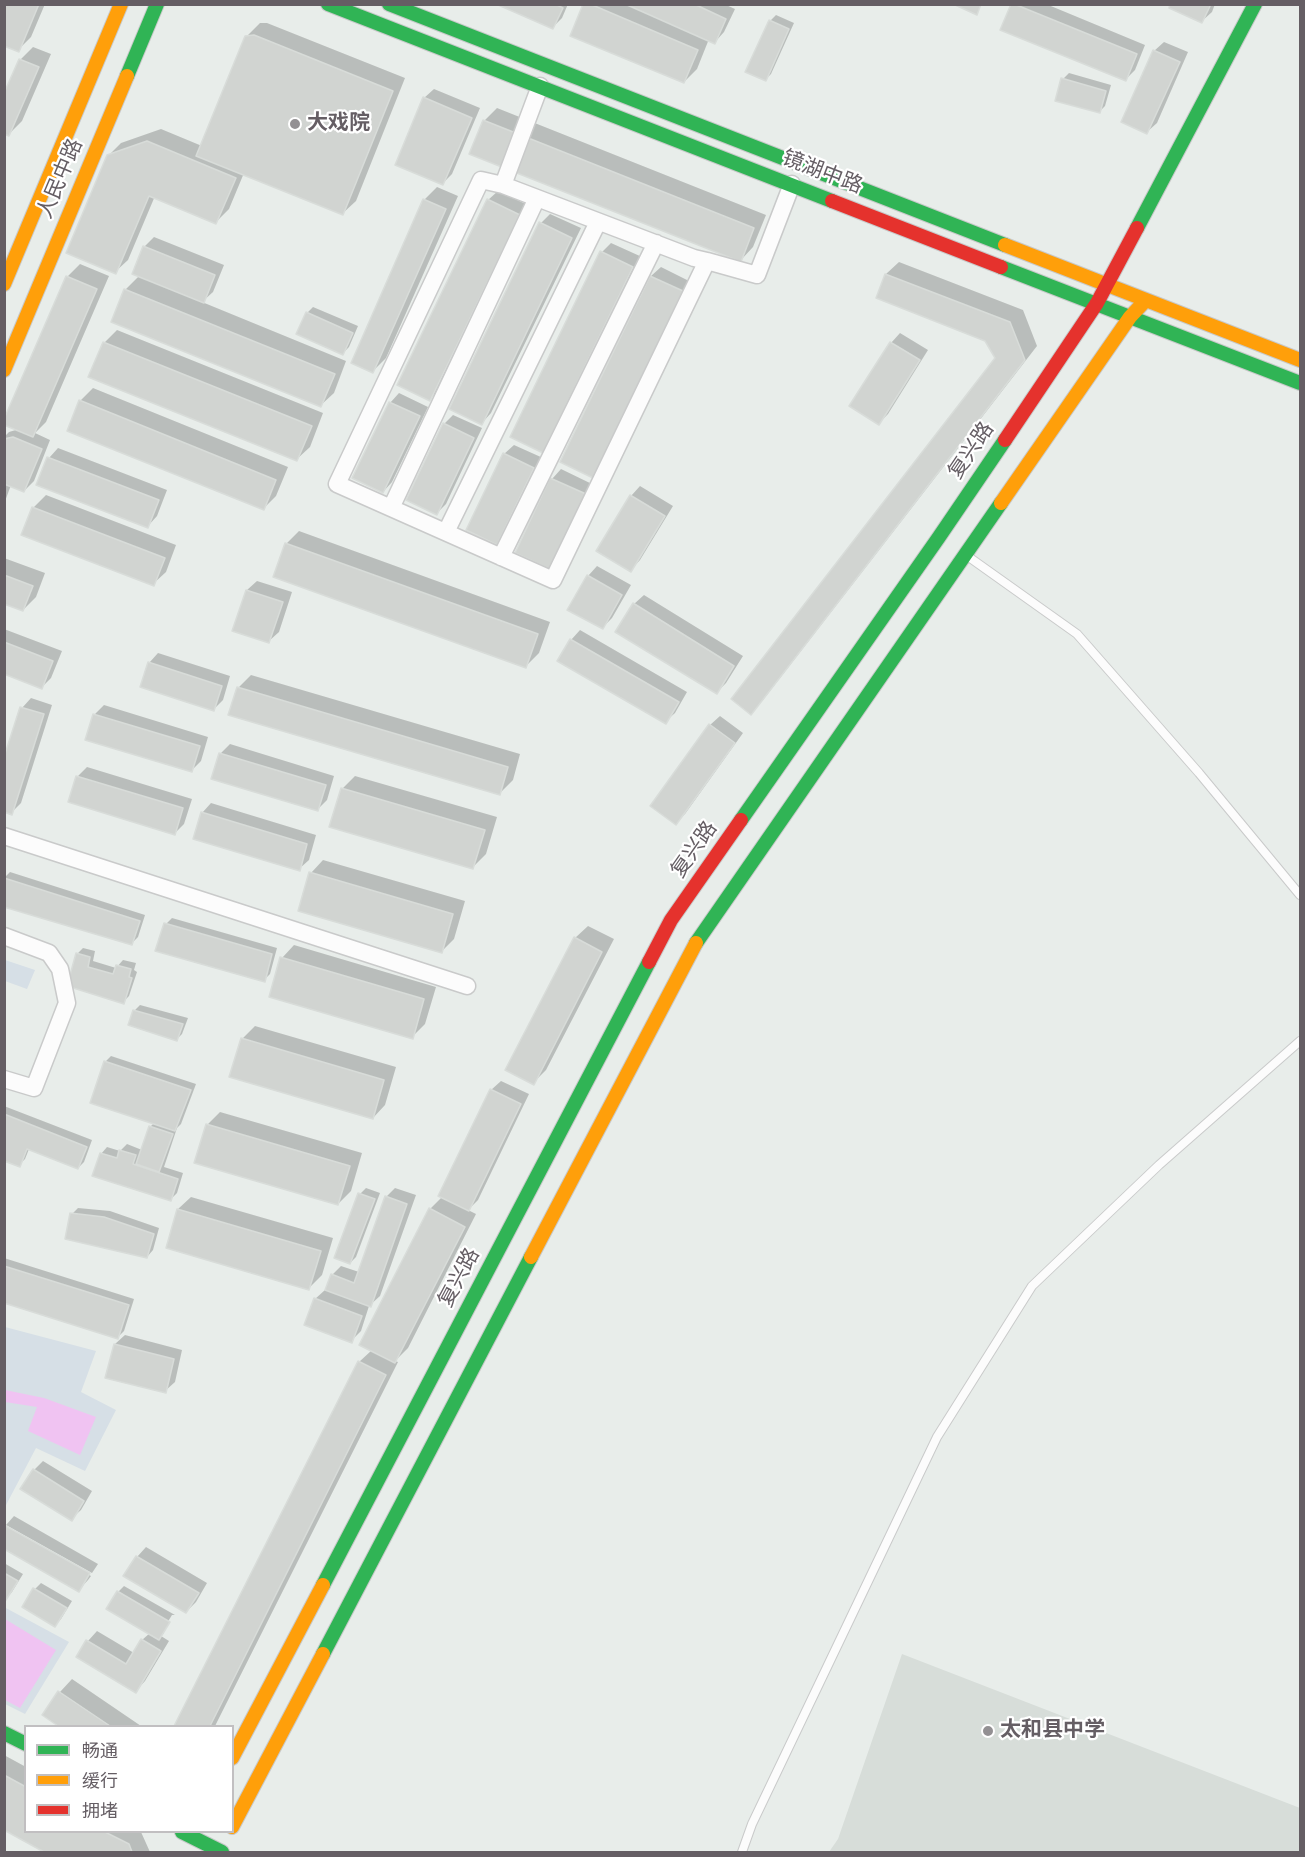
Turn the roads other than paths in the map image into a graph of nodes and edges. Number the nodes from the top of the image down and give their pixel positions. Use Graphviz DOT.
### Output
graph roads {
  1 [pos="121,4"];
  2 [pos="157,4"];
  3 [pos="328,4"];
  4 [pos="388,4"];
  5 [pos="1255,4"];
  6 [pos="540,86"];
  7 [pos="792,184"];
  8 [pos="502,185"];
  9 [pos="537,198"];
  10 [pos="598,222"];
  11 [pos="656,243"];
  12 [pos="707,261"];
  13 [pos="4,284"];
  14 [pos="1108,284"];
  15 [pos="1146,300"];
  16 [pos="1097,303"];
  17 [pos="1130,317"];
  18 [pos="1300,360"];
  19 [pos="4,370"];
  20 [pos="1300,383"];
  21 [pos="391,508"];
  22 [pos="446,532"];
  23 [pos="966,555"];
  24 [pos="501,557"];
  25 [pos="4,836"];
  26 [pos="1300,895"];
  27 [pos="4,936"];
  28 [pos="467,986"];
  29 [pos="1300,1041"];
  30 [pos="4,1079"];
  31 [pos="4,1733"];
  32 [pos="24,1743"];
  33 [pos="234,1754"];
  34 [pos="234,1823"];
  35 [pos="189,1833"];
  36 [pos="230,1833"];
  37 [pos="183,1852"];
  38 [pos="220,1852"];
  39 [pos="742,1852"];
  1 -- 13 [label="street, 人民中路"];
  2 -- 19 [label="street, 人民中路"];
  3 -- 6 [label="street, 镜湖中路"];
  4 -- 14 [label="street, 镜湖中路"];
  5 -- 14 [label="street, 复兴路"];
  6 -- 7 [label="street, 镜湖中路"];
  6 -- 8 [label="street"];
  7 -- 12 [label="street"];
  7 -- 16 [label="street, 镜湖中路"];
  8 -- 9 [label="street"];
  8 -- 21 [label="street"];
  9 -- 10 [label="street"];
  9 -- 21 [label="street"];
  10 -- 11 [label="street"];
  10 -- 22 [label="street"];
  11 -- 12 [label="street"];
  11 -- 24 [label="street"];
  12 -- 24 [label="street"];
  14 -- 15 [label="street, 镜湖中路"];
  14 -- 16 [label="street, 复兴路"];
  15 -- 17 [label="street"];
  15 -- 18 [label="street, 镜湖中路"];
  16 -- 17 [label="street, 镜湖中路"];
  16 -- 33 [label="street, 复兴路"];
  17 -- 20 [label="street, 镜湖中路"];
  17 -- 23 [label="street"];
  21 -- 22 [label="street"];
  22 -- 24 [label="street"];
  23 -- 26 [label="lane"];
  23 -- 34 [label="street"];
  25 -- 28 [label="street"];
  27 -- 30 [label="street"];
  29 -- 39 [label="lane"];
  31 -- 32 [label="street"];
  35 -- 37 [label="street"];
  35 -- 38 [label="street"];
  36 -- 38 [label="street"];
}
